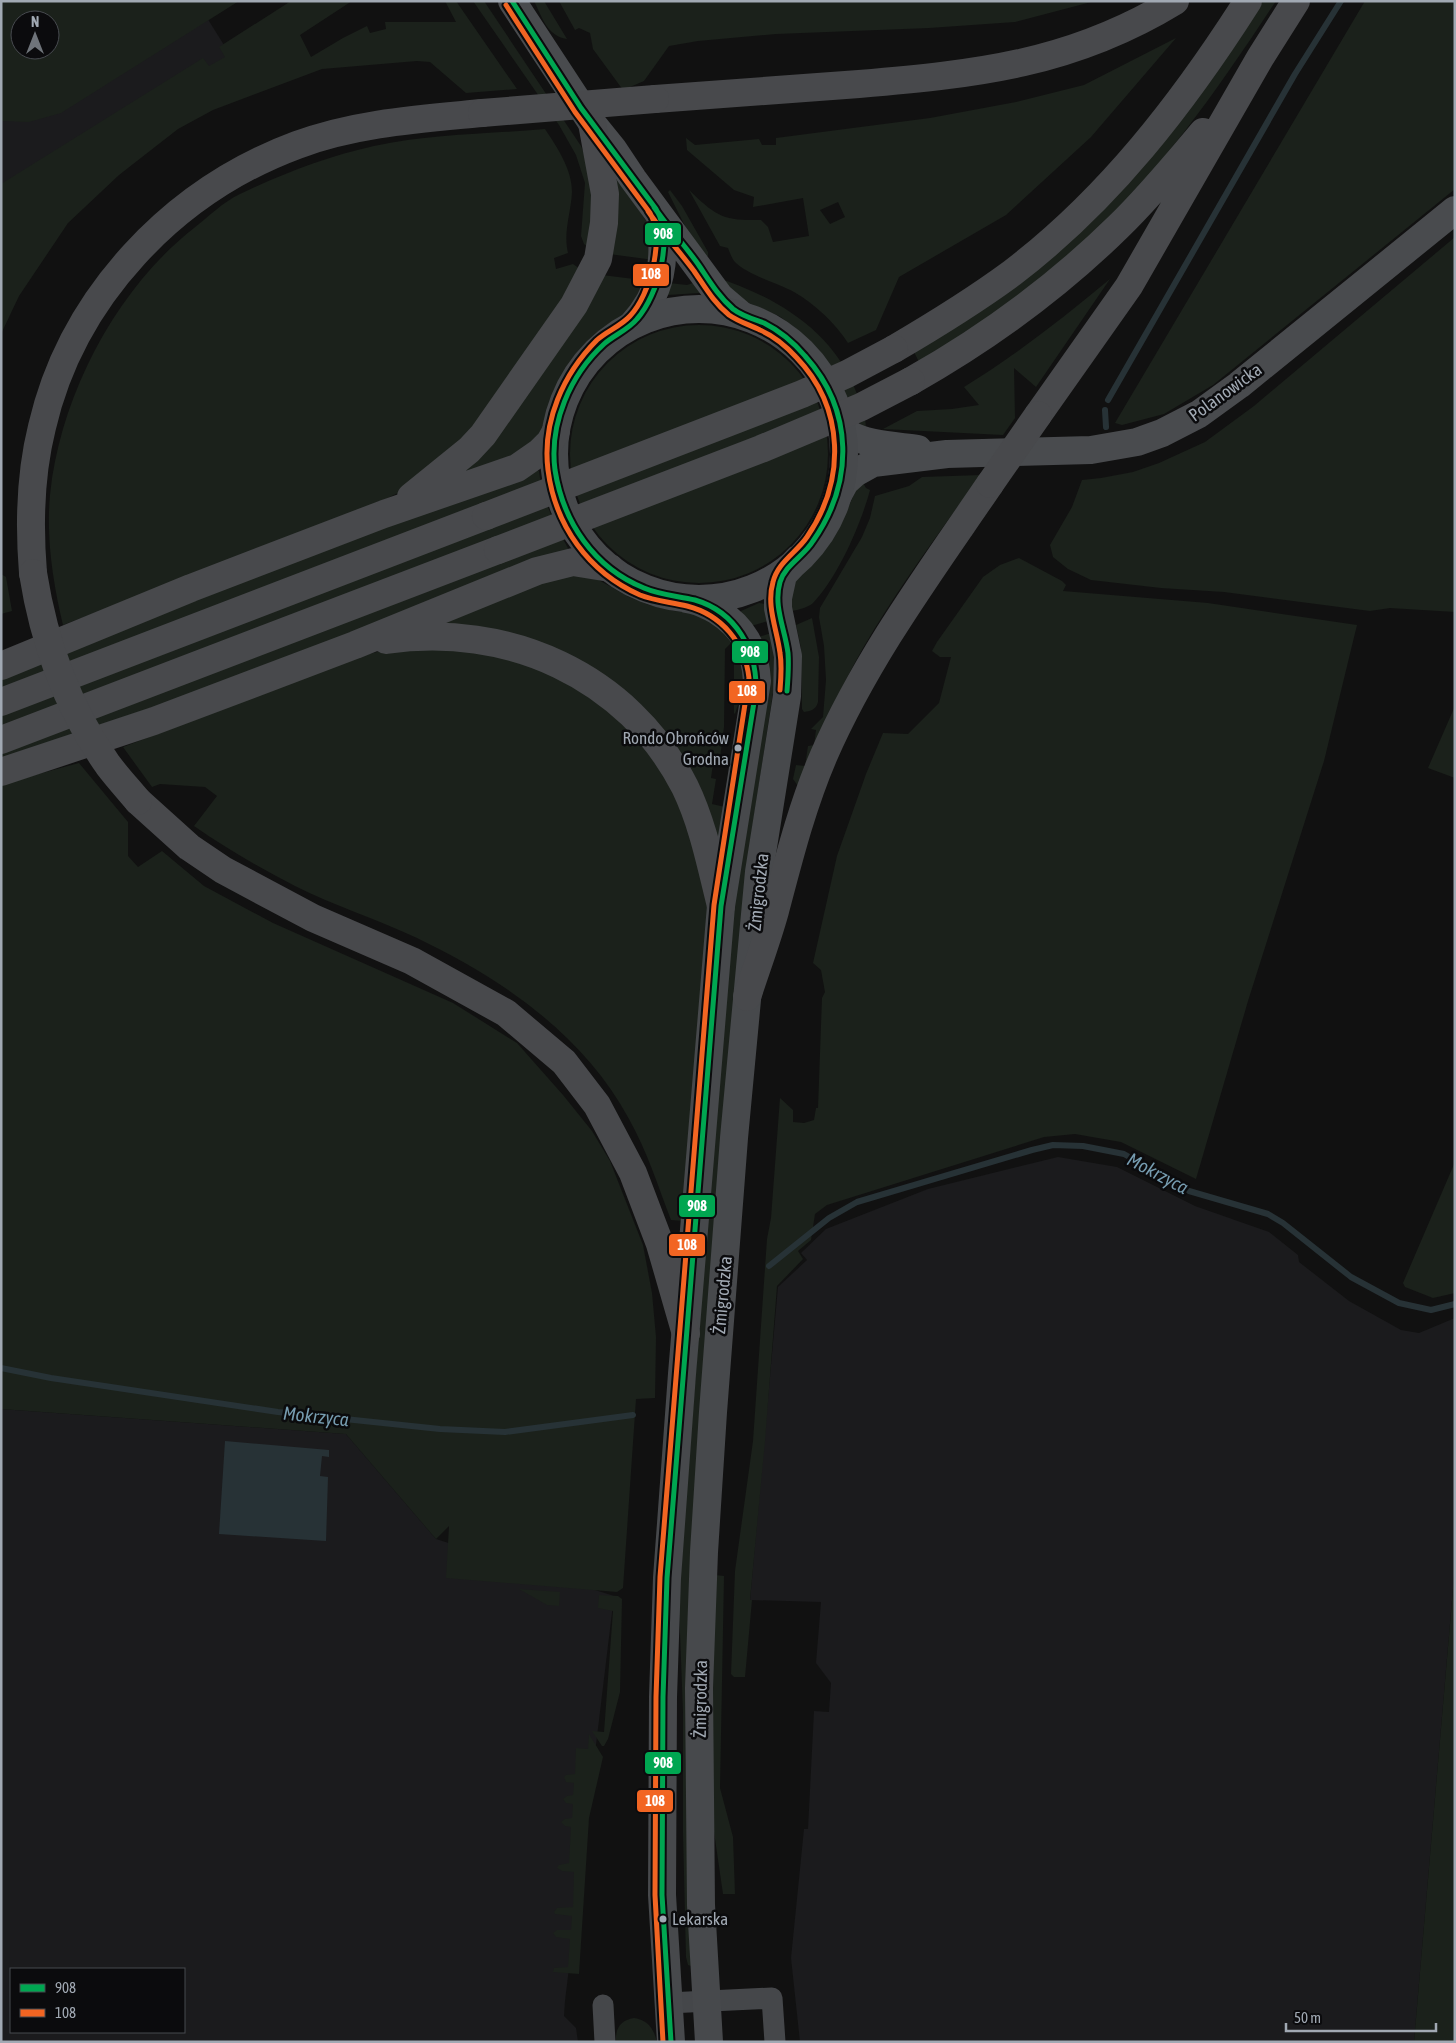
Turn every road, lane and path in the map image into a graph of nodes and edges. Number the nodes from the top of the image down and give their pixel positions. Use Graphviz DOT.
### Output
graph roads {
  1 [pos="512,1"];
  2 [pos="1175,1"];
  3 [pos="1248,1"];
  4 [pos="1296,1"];
  5 [pos="1260,58"];
  6 [pos="592,123"];
  7 [pos="1455,210"];
  8 [pos="660,216"];
  9 [pos="740,314"];
  10 [pos="632,325"];
  11 [pos="840,420"];
  12 [pos="556,431"];
  13 [pos="947,454"];
  14 [pos="838,495"];
  15 [pos="384,514"];
  16 [pos="798,559"];
  17 [pos="610,568"];
  18 [pos="687,599"];
  19 [pos="355,645"];
  20 [pos="1,666"];
  21 [pos="1,702"];
  22 [pos="1,740"];
  23 [pos="1,772"];
  24 [pos="720,906"];
  25 [pos="747,998"];
  26 [pos="686,1334"];
  27 [pos="706,2002"];
  28 [pos="668,2003"];
  29 [pos="602,2005"];
  30 [pos="605,2042"];
  31 [pos="670,2042"];
  32 [pos="709,2042"];
  33 [pos="776,2042"];
  1 -- 6 [label="street"];
  2 -- 26 [label="highway, bridge"];
  3 -- 21 [label="highway, bridge"];
  4 -- 5 [label="highway"];
  5 -- 22 [label="highway, bridge"];
  5 -- 25 [label="highway, bridge"];
  6 -- 8 [label="street"];
  6 -- 15 [label="highway"];
  7 -- 13 [label="street, Polanowicka"];
  8 -- 9 [label="street"];
  8 -- 10 [label="street"];
  9 -- 10 [label="main road"];
  9 -- 11 [label="main road"];
  10 -- 12 [label="main road"];
  11 -- 13 [label="street, Polanowicka"];
  11 -- 14 [label="main road"];
  12 -- 15 [label="highway"];
  12 -- 17 [label="main road"];
  13 -- 14 [label="street, Polanowicka"];
  14 -- 16 [label="main road"];
  15 -- 20 [label="highway"];
  16 -- 18 [label="main road"];
  16 -- 25 [label="main road, Żmigrodzka"];
  17 -- 18 [label="main road"];
  17 -- 19 [label="highway"];
  18 -- 24 [label="main road, Żmigrodzka"];
  19 -- 23 [label="highway"];
  19 -- 24 [label="highway"];
  24 -- 26 [label="main road, Żmigrodzka"];
  25 -- 27 [label="main road, Żmigrodzka"];
  26 -- 28 [label="main road, Żmigrodzka"];
  27 -- 28 [label="street"];
  27 -- 32 [label="main road, Żmigrodzka"];
  27 -- 33 [label="street"];
  28 -- 31 [label="main road, Żmigrodzka"];
  29 -- 30 [label="street"];
}
